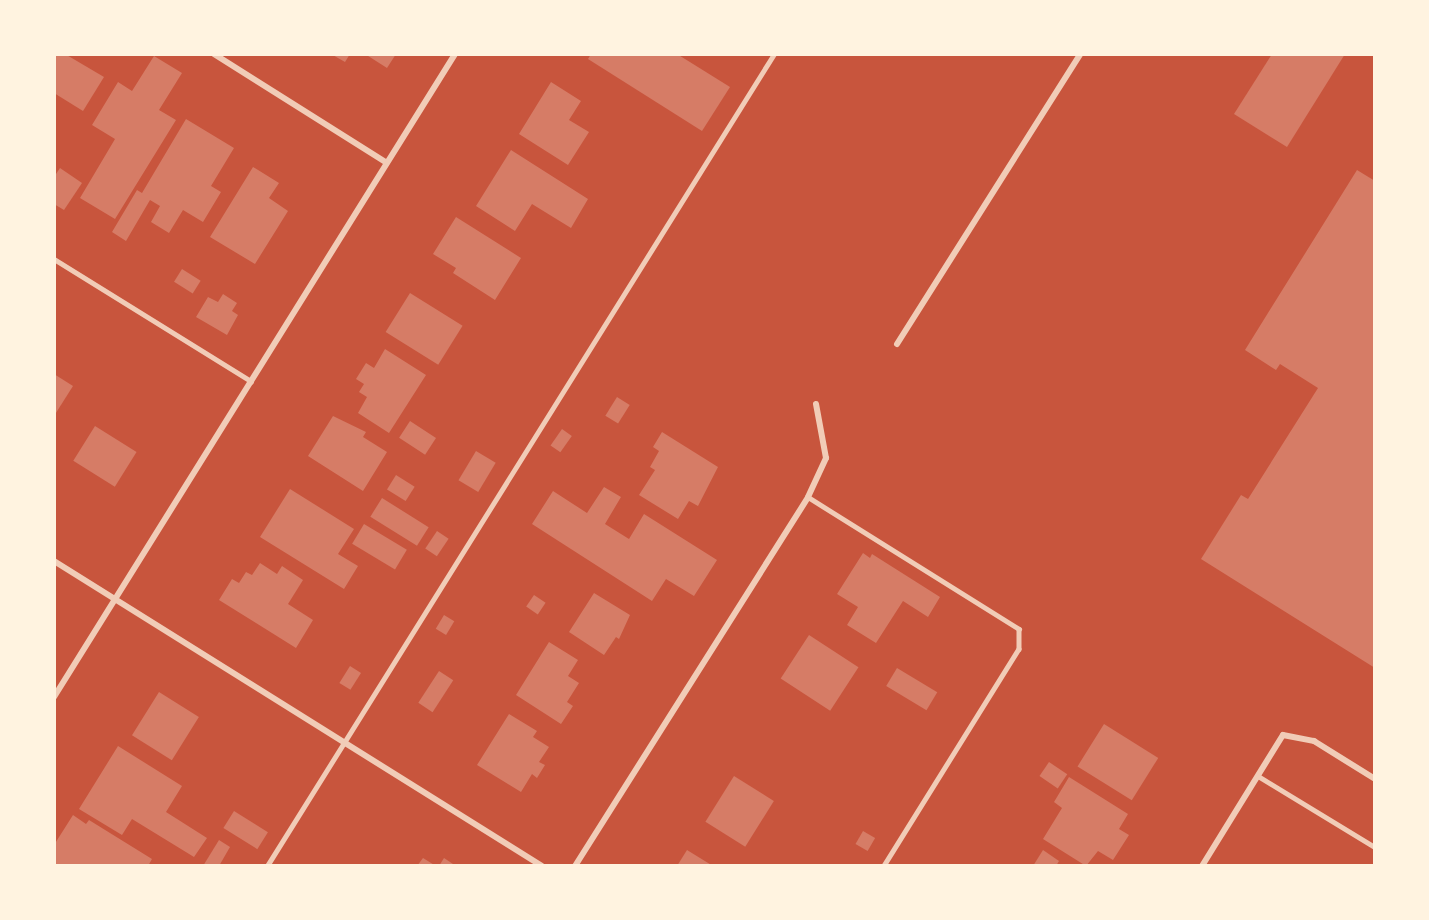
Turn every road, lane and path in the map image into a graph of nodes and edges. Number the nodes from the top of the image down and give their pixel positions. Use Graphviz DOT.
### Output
graph roads {
  1 [pos="214,54"];
  2 [pos="455,54"];
  3 [pos="774,54"];
  4 [pos="1080,54"];
  5 [pos="387,163"];
  6 [pos="54,259"];
  7 [pos="897,344"];
  8 [pos="251,381"];
  9 [pos="816,404"];
  10 [pos="808,497"];
  11 [pos="54,561"];
  12 [pos="115,599"];
  13 [pos="54,697"];
  14 [pos="344,742"];
  15 [pos="1258,776"];
  16 [pos="1375,779"];
  17 [pos="1375,847"];
  18 [pos="267,866"];
  19 [pos="542,866"];
  20 [pos="575,866"];
  21 [pos="884,866"];
  22 [pos="1202,866"];
  1 -- 5 [label="street"];
  2 -- 5 [label="street"];
  3 -- 14 [label="lane"];
  4 -- 7 [label="street"];
  5 -- 8 [label="street"];
  6 -- 8 [label="lane"];
  8 -- 12 [label="street"];
  9 -- 10 [label="street"];
  10 -- 20 [label="street"];
  10 -- 21 [label="lane"];
  11 -- 12 [label="street"];
  12 -- 13 [label="street"];
  12 -- 14 [label="street"];
  14 -- 18 [label="lane"];
  14 -- 19 [label="street"];
  15 -- 16 [label="street"];
  15 -- 17 [label="lane"];
  15 -- 22 [label="street"];
}
